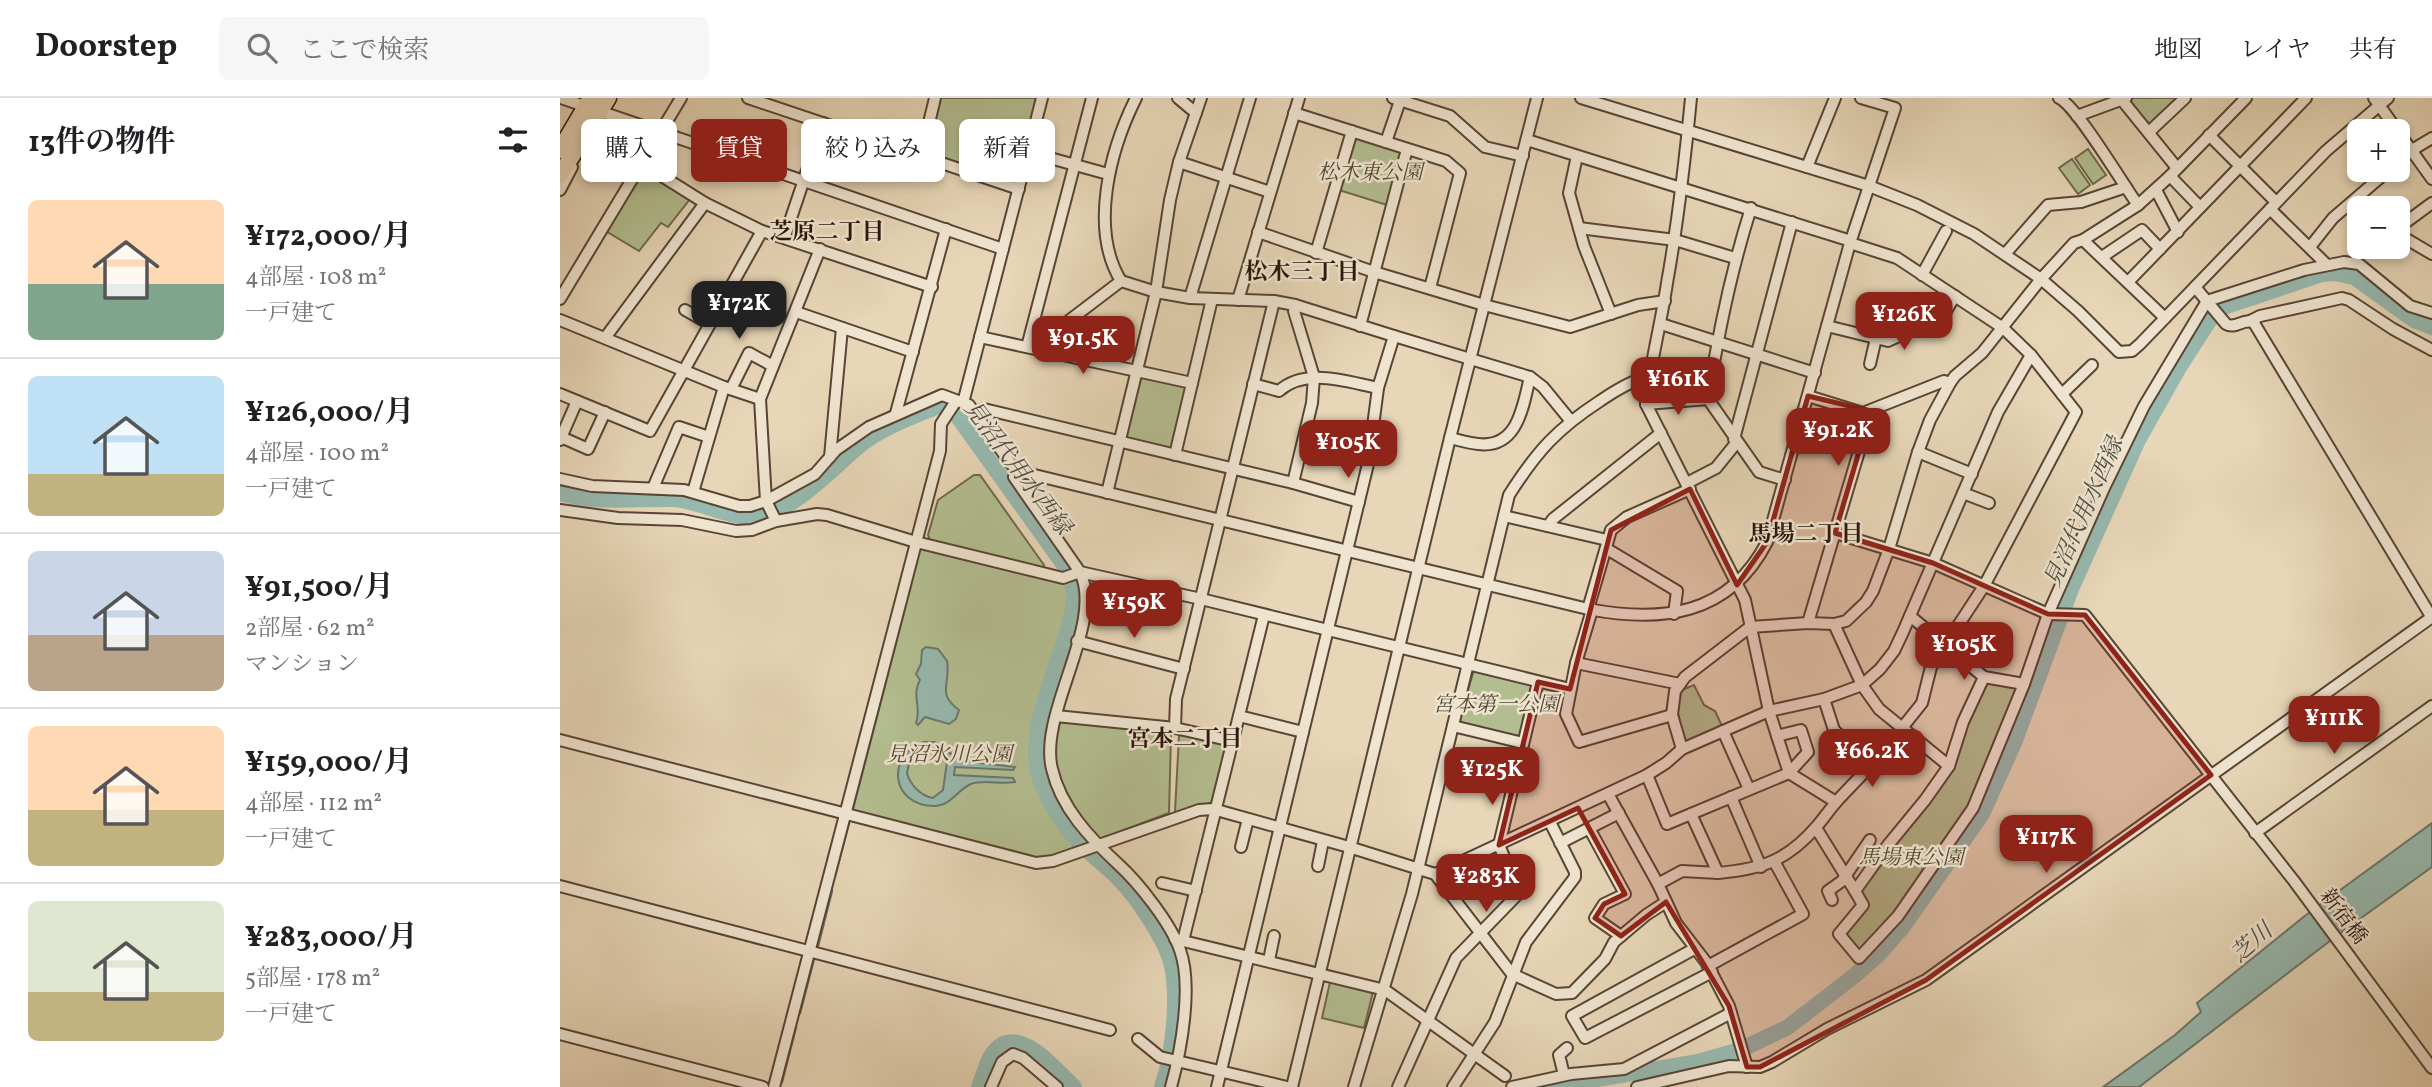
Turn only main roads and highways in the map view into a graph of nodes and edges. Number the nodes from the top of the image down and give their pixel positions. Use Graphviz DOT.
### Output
graph roads {
  1 [pos="596,103"];
  2 [pos="568,151"];
  3 [pos="560,175"];
  1 -- 2 [label="highway"];
  2 -- 3 [label="highway"];
}
